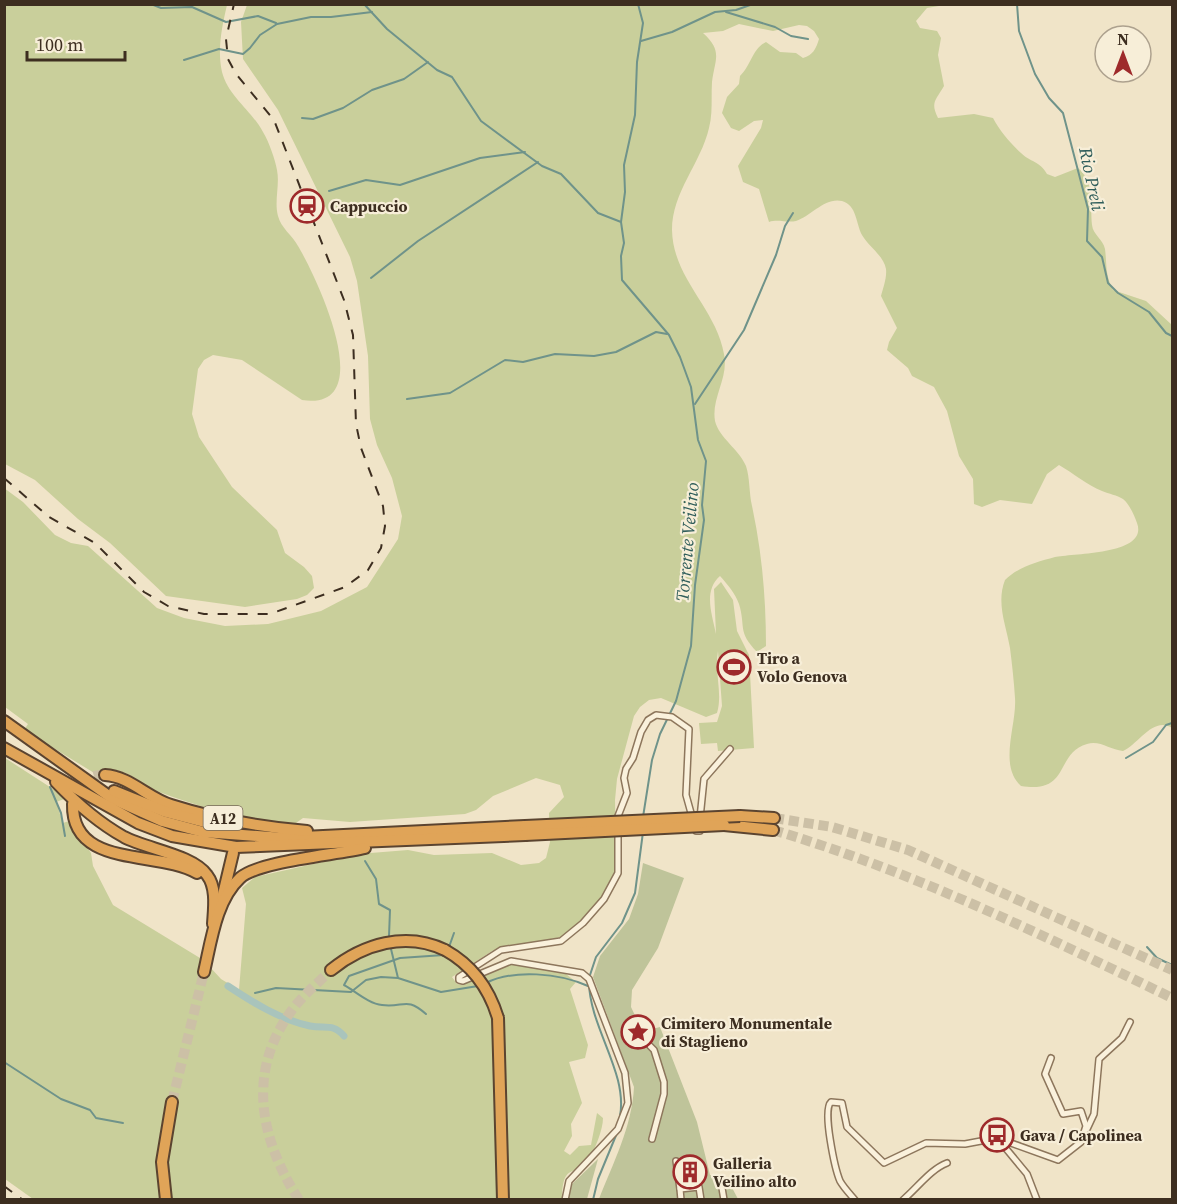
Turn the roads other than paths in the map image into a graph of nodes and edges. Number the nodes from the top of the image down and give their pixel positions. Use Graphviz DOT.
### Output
graph roads {
  1 [pos="4,721"];
  2 [pos="27,738"];
  3 [pos="4,748"];
  4 [pos="730,749"];
  5 [pos="45,771"];
  6 [pos="105,775"];
  7 [pos="73,804"];
  8 [pos="774,818"];
  9 [pos="740,821"];
  10 [pos="216,825"];
  11 [pos="525,830"];
  12 [pos="773,830"];
  13 [pos="349,834"];
  14 [pos="393,842"];
  15 [pos="233,853"];
  16 [pos="214,905"];
  17 [pos="219,916"];
  18 [pos="213,931"];
  19 [pos="331,970"];
  20 [pos="204,972"];
  21 [pos="1130,1022"];
  22 [pos="650,1046"];
  23 [pos="1051,1058"];
  24 [pos="172,1102"];
  25 [pos="1086,1132"];
  26 [pos="997,1138"];
  27 [pos="652,1139"];
  28 [pos="676,1161"];
  29 [pos="947,1163"];
  30 [pos="721,1182"];
  31 [pos="680,1189"];
  32 [pos="166,1200"];
  33 [pos="503,1200"];
  34 [pos="565,1200"];
  35 [pos="681,1200"];
  36 [pos="701,1200"];
  37 [pos="724,1200"];
  38 [pos="855,1200"];
  39 [pos="903,1200"];
  40 [pos="1037,1200"];
  1 -- 2 [label="highway"];
  2 -- 10 [label="highway"];
  2 -- 13 [label="highway"];
  3 -- 5 [label="highway"];
  4 -- 34 [label="street"];
  5 -- 14 [label="highway"];
  5 -- 16 [label="highway"];
  6 -- 13 [label="highway, A12"];
  7 -- 16 [label="highway"];
  8 -- 9 [label="highway"];
  9 -- 11 [label="highway, bridge"];
  9 -- 12 [label="highway"];
  11 -- 13 [label="highway"];
  11 -- 14 [label="highway"];
  14 -- 17 [label="highway"];
  15 -- 17 [label="highway"];
  16 -- 18 [label="highway"];
  17 -- 18 [label="highway"];
  18 -- 20 [label="highway"];
  19 -- 33 [label="highway, bridge"];
  21 -- 25 [label="street"];
  22 -- 27 [label="street"];
  23 -- 25 [label="street"];
  24 -- 32 [label="highway"];
  25 -- 26 [label="street"];
  26 -- 38 [label="street"];
  26 -- 40 [label="street"];
  28 -- 31 [label="street"];
  29 -- 39 [label="street"];
  30 -- 37 [label="street"];
  31 -- 35 [label="street"];
  31 -- 36 [label="street"];
}
